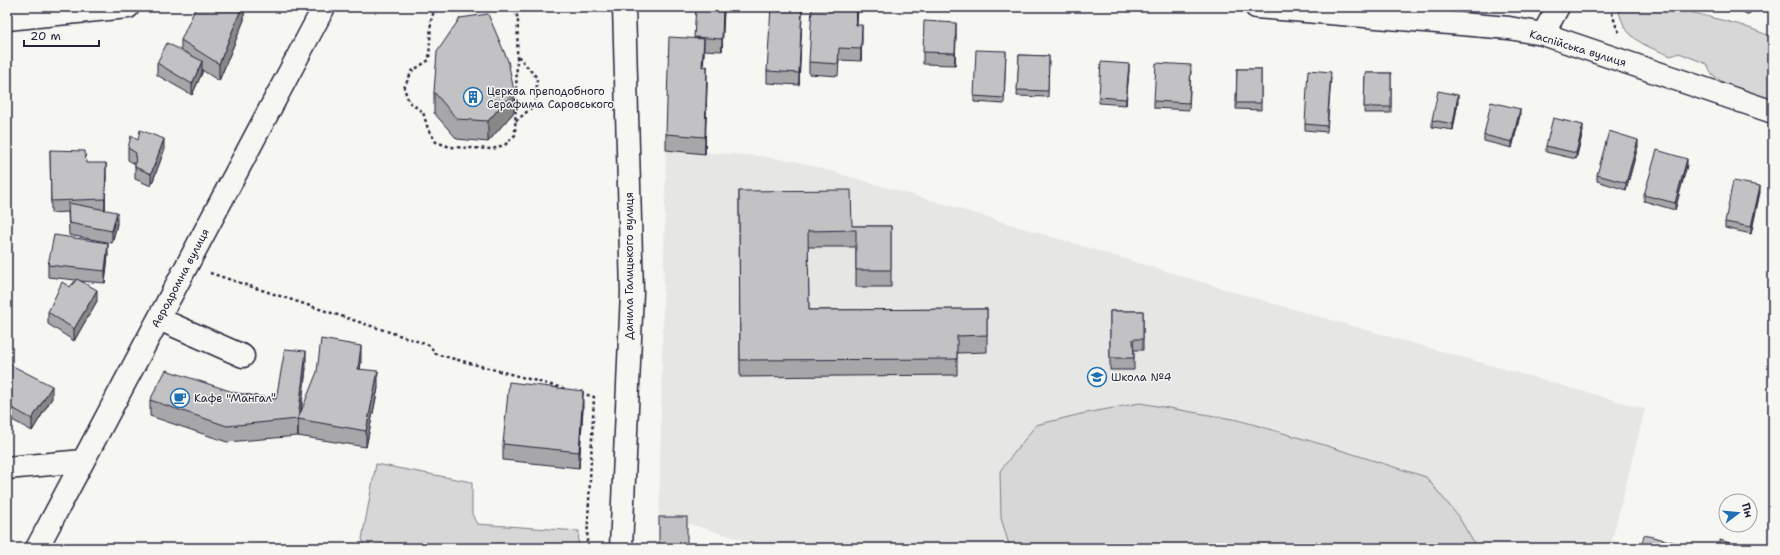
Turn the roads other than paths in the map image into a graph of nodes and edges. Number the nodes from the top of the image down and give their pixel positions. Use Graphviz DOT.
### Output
graph roads {
  1 [pos="128,7"];
  2 [pos="324,7"];
  3 [pos="624,7"];
  4 [pos="1256,7"];
  5 [pos="1558,7"];
  6 [pos="7,19"];
  7 [pos="1543,34"];
  8 [pos="1773,112"];
  9 [pos="159,319"];
  10 [pos="243,356"];
  11 [pos="83,461"];
  12 [pos="7,468"];
  13 [pos="37,548"];
  14 [pos="621,548"];
  1 -- 6 [label="street"];
  2 -- 9 [label="street, Аеродромна вулиця"];
  3 -- 14 [label="street, Данила Галицького вулиця"];
  4 -- 7 [label="street, Каспійська вулиця"];
  5 -- 7 [label="street"];
  7 -- 8 [label="street, Каспійська вулиця"];
  9 -- 10 [label="street"];
  9 -- 11 [label="street, Аеродромна вулиця"];
  11 -- 12 [label="street"];
  11 -- 13 [label="street, Аеродромна вулиця"];
}
